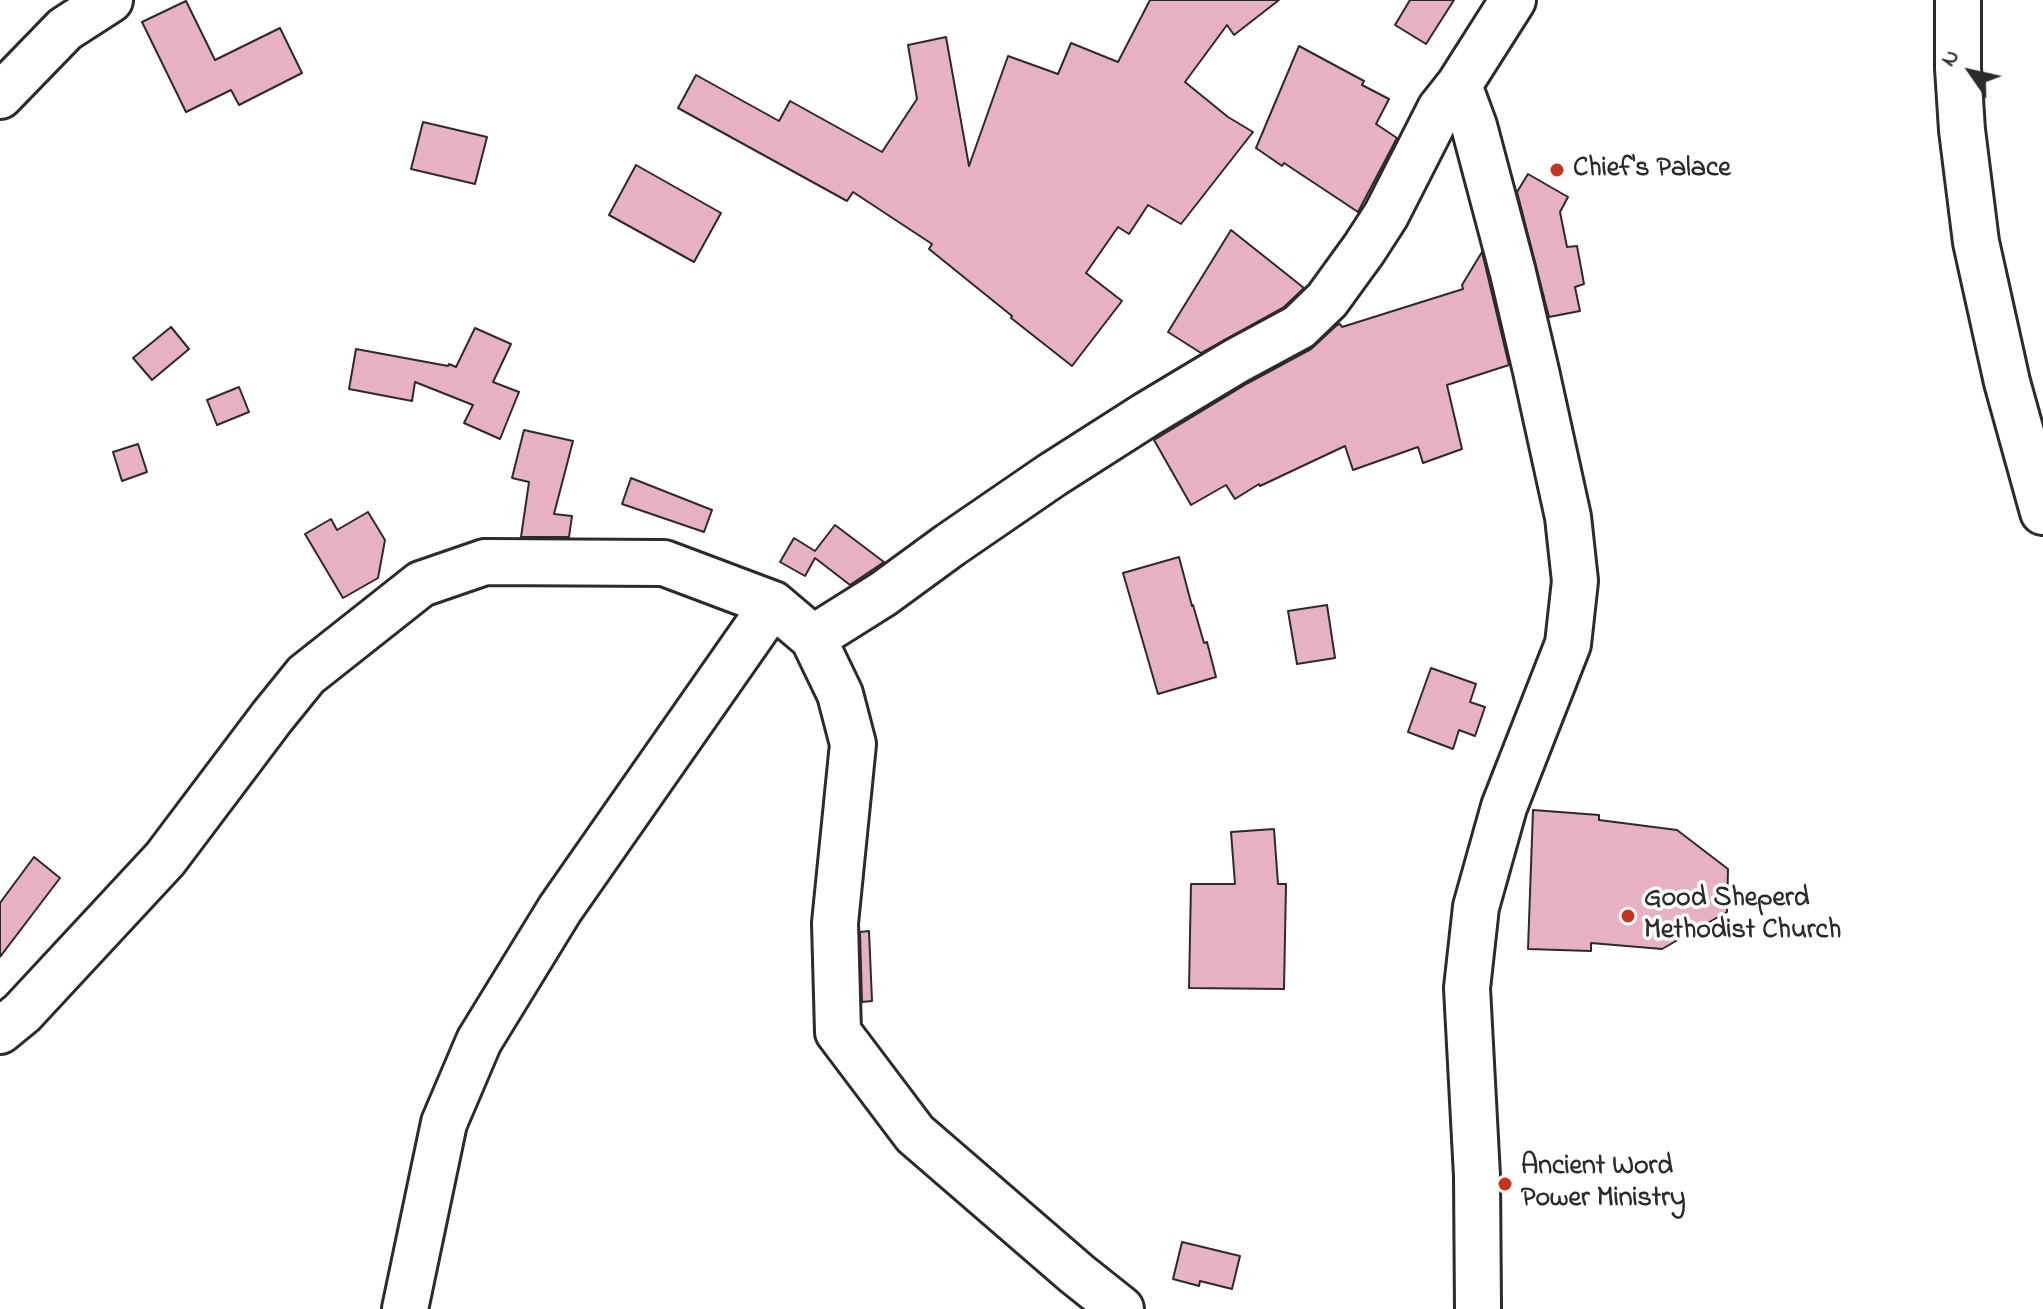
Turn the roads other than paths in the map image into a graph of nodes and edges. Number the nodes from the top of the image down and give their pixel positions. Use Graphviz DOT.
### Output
graph roads {
  1 [pos="110,0"];
  2 [pos="1513,0"];
  3 [pos="1958,0"];
  4 [pos="1459,85"];
  5 [pos="0,96"];
  6 [pos="2043,512"];
  7 [pos="773,604"];
  8 [pos="813,638"];
  9 [pos="0,1031"];
  10 [pos="405,1309"];
  11 [pos="1121,1309"];
  12 [pos="1478,1309"];
  1 -- 5 [label="street"];
  2 -- 4 [label="street"];
  3 -- 6 [label="street"];
  4 -- 8 [label="street"];
  4 -- 12 [label="street"];
  7 -- 8 [label="street"];
  7 -- 9 [label="street"];
  7 -- 10 [label="street"];
  8 -- 11 [label="street"];
}
